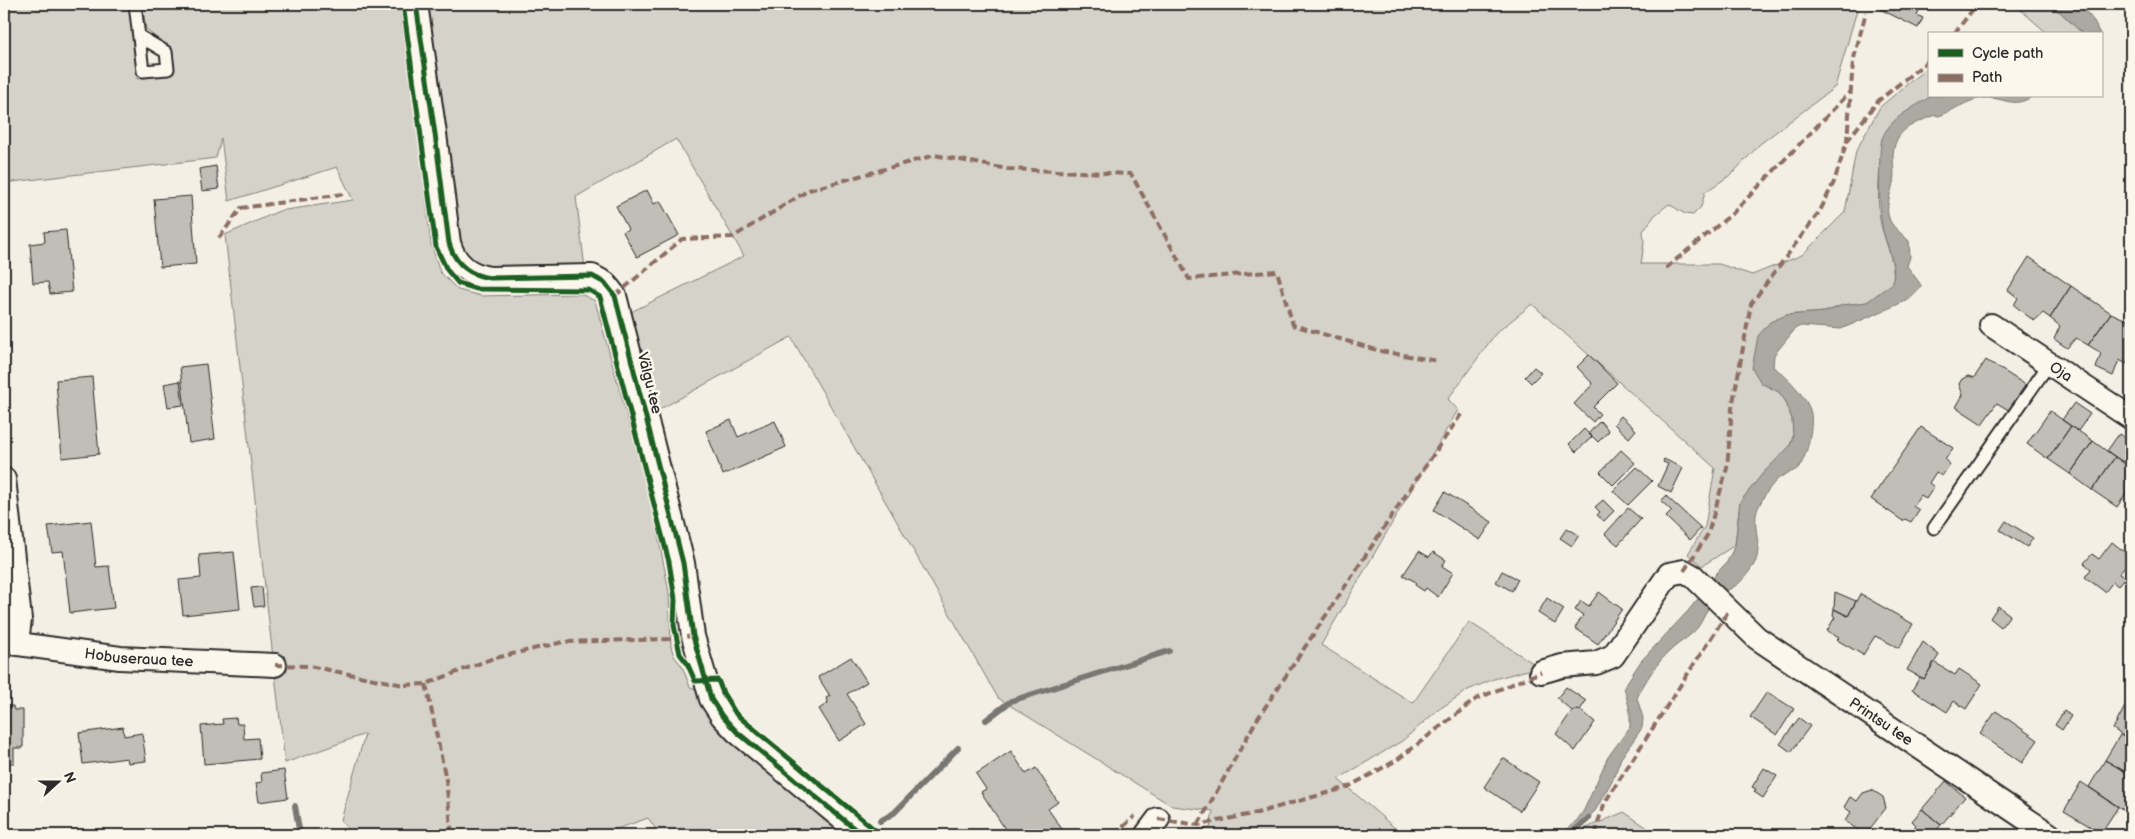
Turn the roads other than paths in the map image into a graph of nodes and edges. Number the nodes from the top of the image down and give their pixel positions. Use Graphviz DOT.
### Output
graph roads {
  1 [pos="135,4"];
  2 [pos="416,4"];
  3 [pos="139,36"];
  4 [pos="1991,325"];
  5 [pos="2049,364"];
  6 [pos="2131,418"];
  7 [pos="4,479"];
  8 [pos="1934,528"];
  9 [pos="10,642"];
  10 [pos="275,665"];
  11 [pos="1541,672"];
  12 [pos="862,835"];
  13 [pos="2050,835"];
  1 -- 3 [label="lane"];
  2 -- 12 [label="street, Välgu tee"];
  4 -- 5 [label="street, Oja"];
  5 -- 6 [label="street, Oja"];
  5 -- 8 [label="lane"];
  7 -- 9 [label="street"];
  9 -- 10 [label="street, Hobuseraua tee"];
  11 -- 13 [label="street, Printsu tee"];
}
